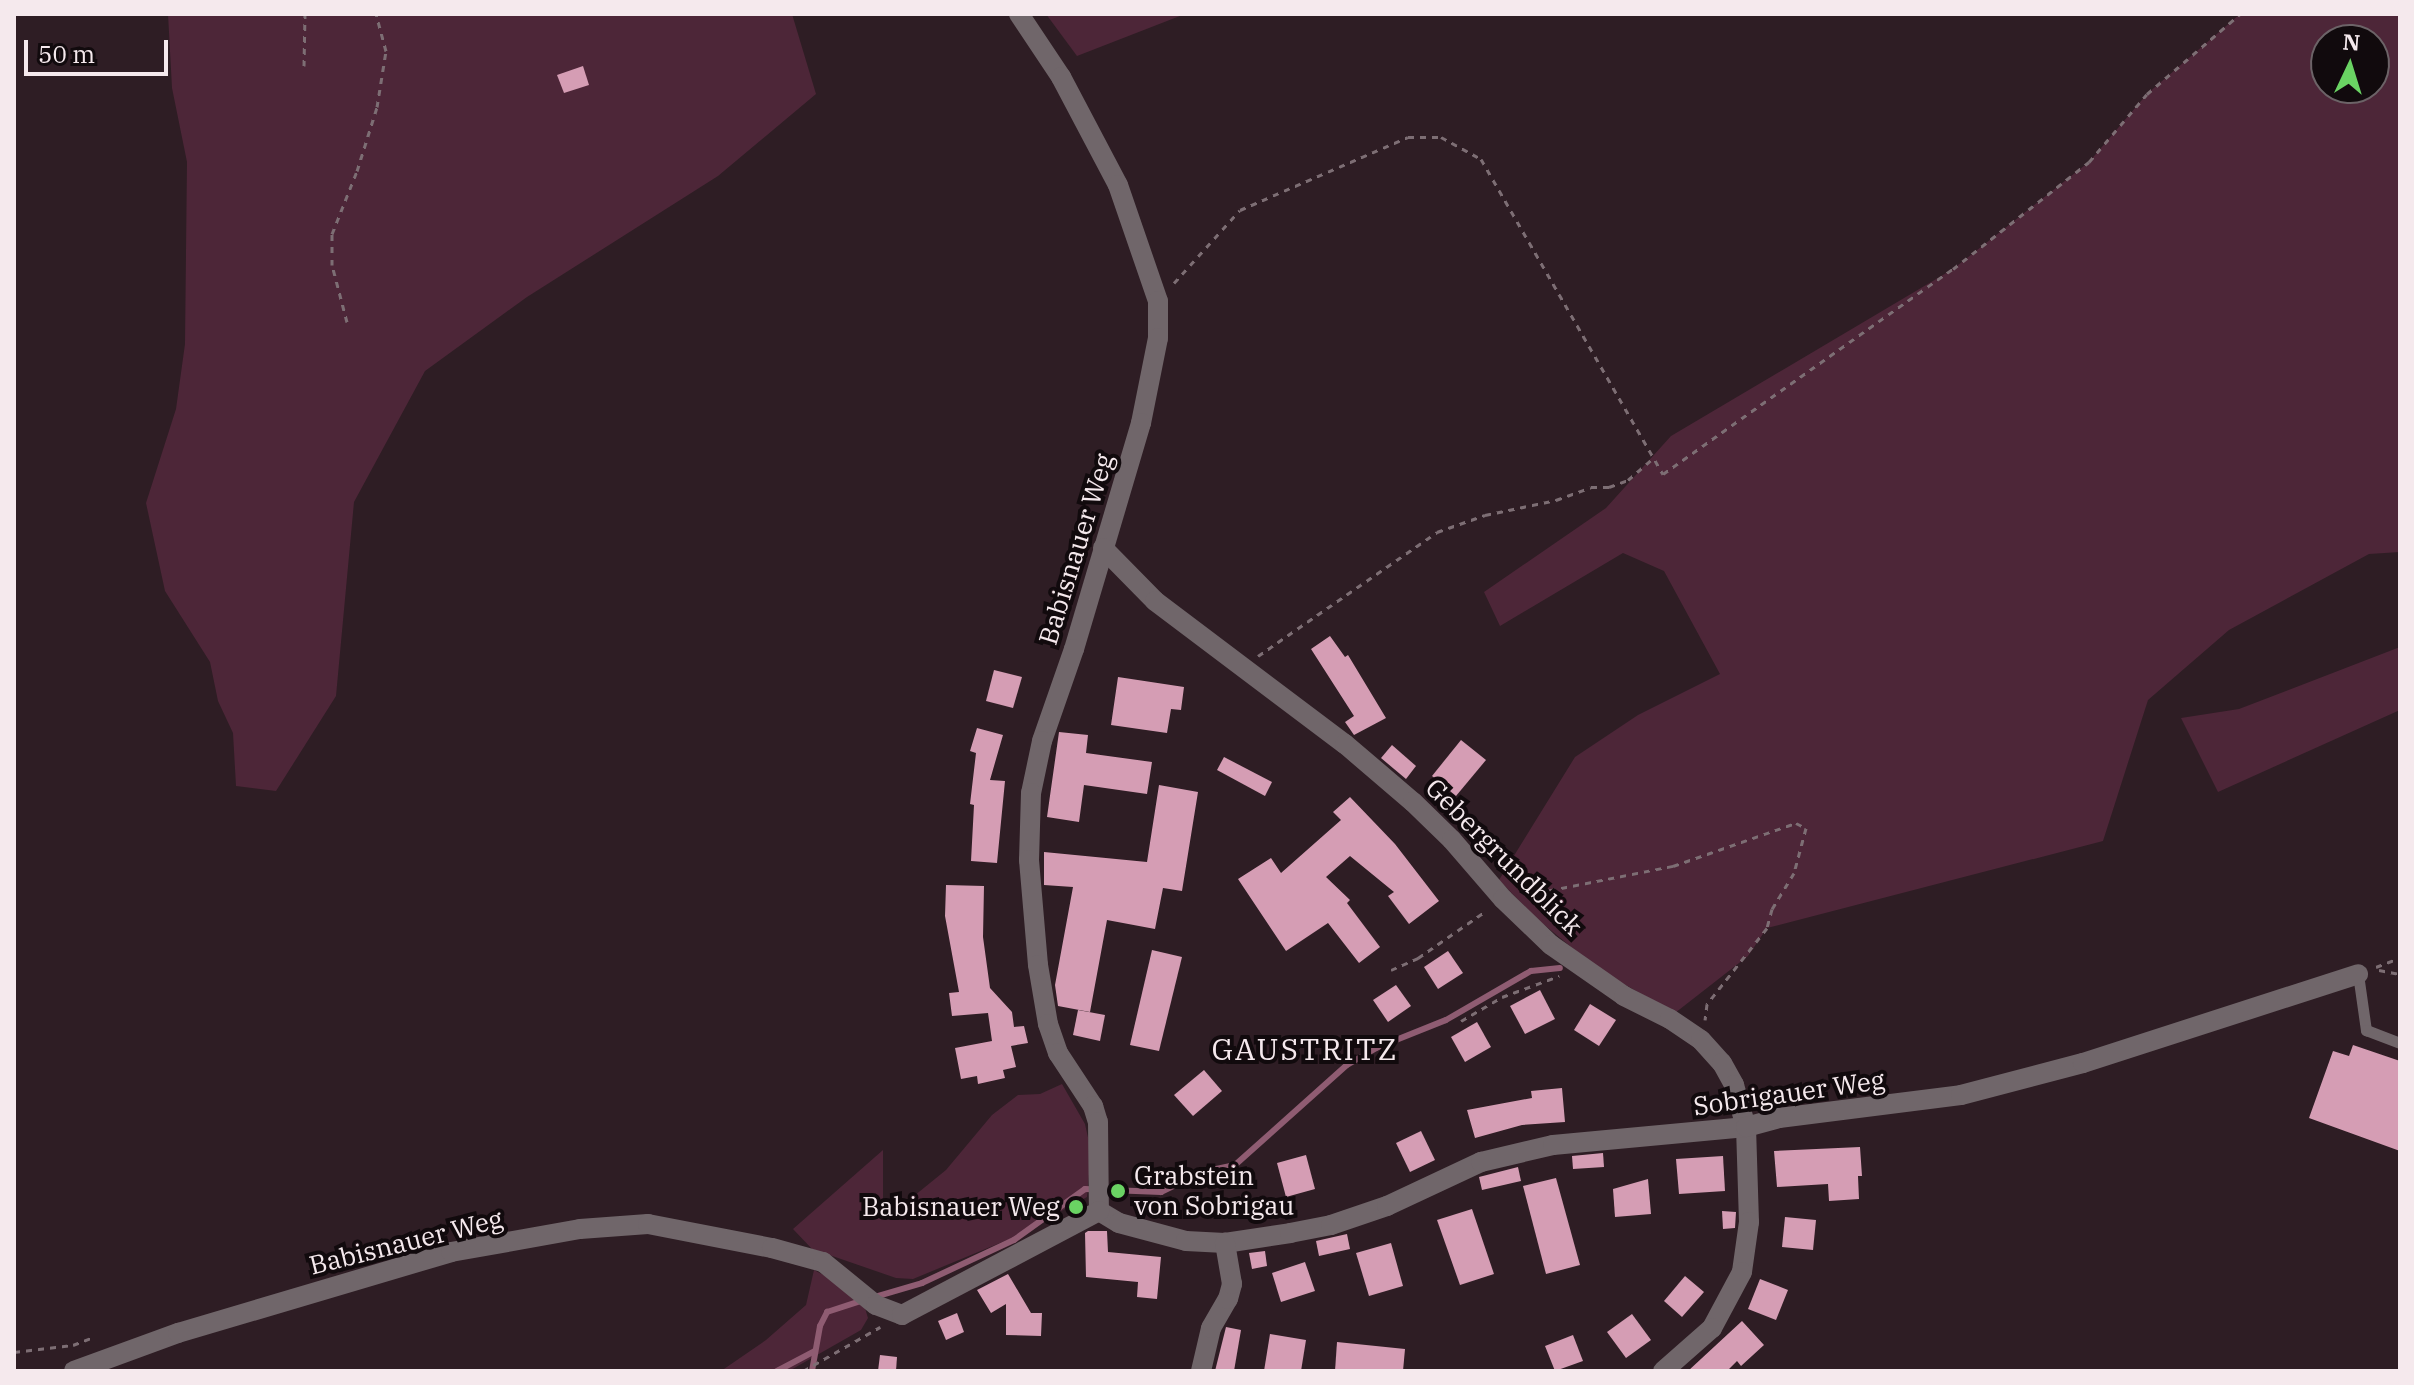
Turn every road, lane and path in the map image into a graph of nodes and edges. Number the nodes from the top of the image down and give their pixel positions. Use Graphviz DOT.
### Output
graph roads {
  1 [pos="305,14"];
  2 [pos="376,14"];
  3 [pos="1019,14"];
  4 [pos="2240,14"];
  5 [pos="304,66"];
  6 [pos="1158,301"];
  7 [pos="347,322"];
  8 [pos="1654,457"];
  9 [pos="1103,548"];
  10 [pos="1241,669"];
  11 [pos="1503,899"];
  12 [pos="2400,958"];
  13 [pos="1583,968"];
  14 [pos="1391,970"];
  15 [pos="2358,974"];
  16 [pos="2400,974"];
  17 [pos="1461,1021"];
  18 [pos="1701,1040"];
  19 [pos="2400,1043"];
  20 [pos="1746,1127"];
  21 [pos="1099,1196"];
  22 [pos="1225,1243"];
  23 [pos="902,1315"];
  24 [pos="91,1338"];
  25 [pos="14,1352"];
  26 [pos="74,1371"];
  27 [pos="803,1371"];
  28 [pos="1201,1371"];
  29 [pos="1663,1371"];
  1 -- 5 [label="path"];
  2 -- 7 [label="path"];
  3 -- 6 [label="street, Babisnauer Weg"];
  4 -- 8 [label="path"];
  6 -- 8 [label="path"];
  6 -- 9 [label="street, Babisnauer Weg"];
  8 -- 10 [label="path"];
  9 -- 10 [label="street, Gebergrundblick"];
  9 -- 21 [label="street, Babisnauer Weg"];
  10 -- 11 [label="street, Gebergrundblick"];
  11 -- 13 [label="street, Gebergrundblick"];
  11 -- 14 [label="path"];
  11 -- 18 [label="path"];
  12 -- 16 [label="path"];
  13 -- 17 [label="path"];
  13 -- 18 [label="street, Gebergrundblick"];
  15 -- 19 [label="lane"];
  15 -- 20 [label="street, Sobrigauer Weg"];
  18 -- 20 [label="street, Gebergrundblick"];
  20 -- 22 [label="street, Sobrigauer Weg"];
  20 -- 29 [label="street, Gebergrundblick"];
  21 -- 22 [label="street"];
  21 -- 23 [label="street"];
  22 -- 28 [label="street"];
  23 -- 26 [label="street, Babisnauer Weg"];
  23 -- 27 [label="path"];
  24 -- 25 [label="path"];
}
